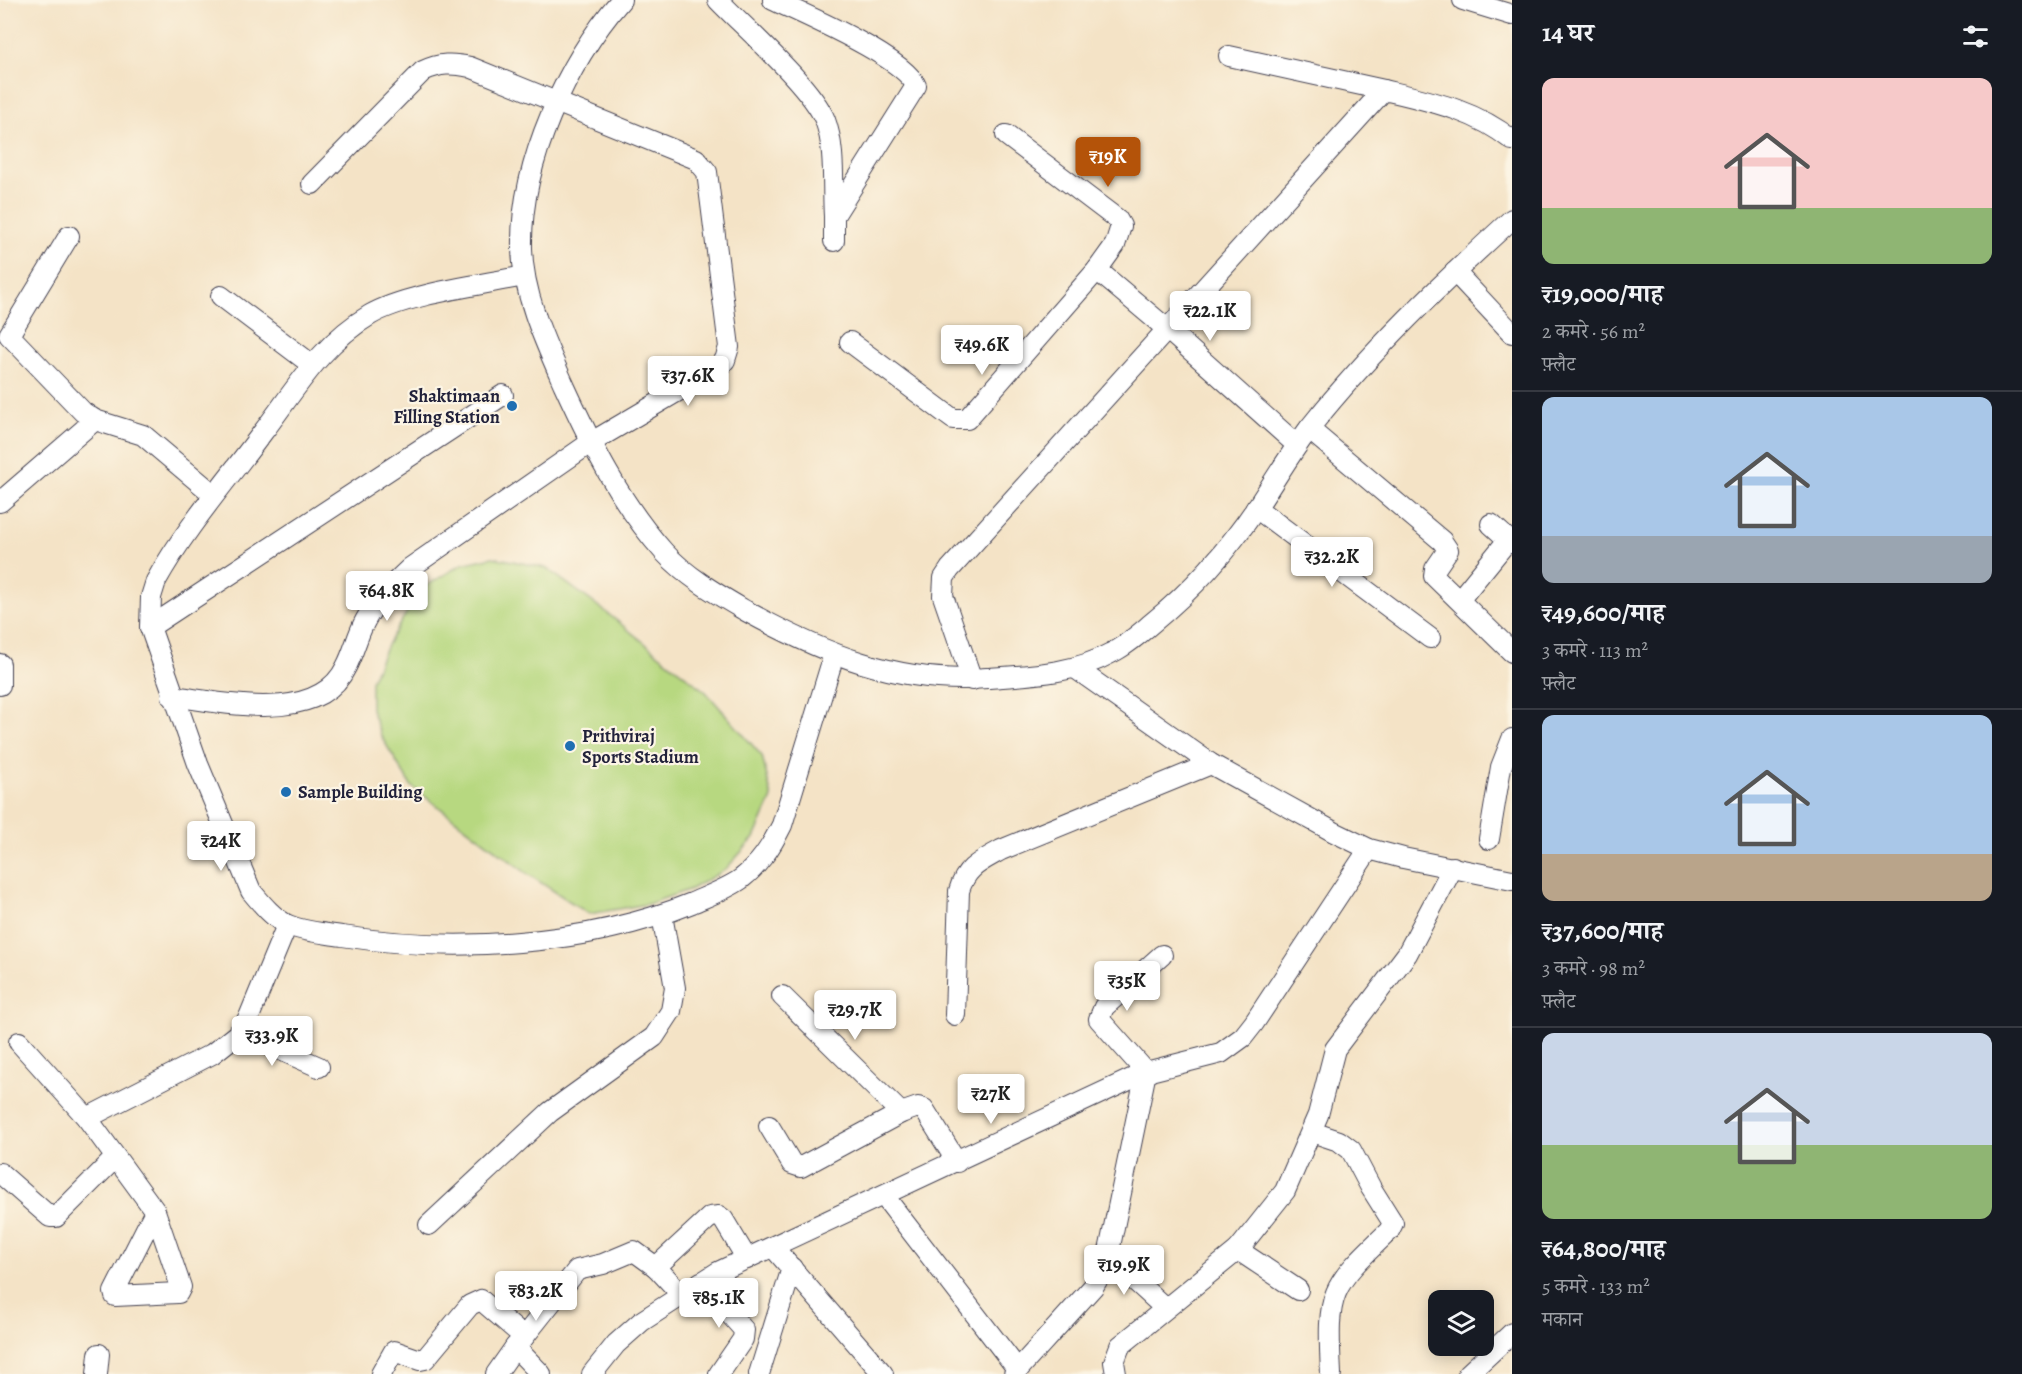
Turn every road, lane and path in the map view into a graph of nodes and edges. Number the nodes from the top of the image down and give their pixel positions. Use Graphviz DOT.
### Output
graph roads {
  1 [pos="621,0"];
  2 [pos="718,0"];
  3 [pos="773,0"];
  4 [pos="1463,0"];
  5 [pos="1512,15"];
  6 [pos="1229,56"];
  7 [pos="1384,90"];
  8 [pos="556,102"];
  9 [pos="1006,135"];
  10 [pos="1512,140"];
  11 [pos="312,184"];
  12 [pos="834,216"];
  13 [pos="1512,219"];
  14 [pos="69,236"];
  15 [pos="834,241"];
  16 [pos="1097,270"];
  17 [pos="1455,272"];
  18 [pos="524,276"];
  19 [pos="220,296"];
  20 [pos="1167,328"];
  21 [pos="1512,333"];
  22 [pos="4,341"];
  23 [pos="850,342"];
  24 [pos="311,364"];
  25 [pos="503,395"];
  26 [pos="95,420"];
  27 [pos="1309,429"];
  28 [pos="590,442"];
  29 [pos="1297,445"];
  30 [pos="213,494"];
  31 [pos="0,502"];
  32 [pos="1256,507"];
  33 [pos="1491,524"];
  34 [pos="1510,541"];
  35 [pos="1460,599"];
  36 [pos="150,627"];
  37 [pos="1430,638"];
  38 [pos="1512,652"];
  39 [pos="834,656"];
  40 [pos="0,664"];
  41 [pos="1075,668"];
  42 [pos="972,680"];
  43 [pos="0,685"];
  44 [pos="172,696"];
  45 [pos="1512,739"];
  46 [pos="1211,764"];
  47 [pos="1489,839"];
  48 [pos="1369,849"];
  49 [pos="1453,867"];
  50 [pos="1512,880"];
  51 [pos="662,915"];
  52 [pos="287,925"];
  53 [pos="1162,955"];
  54 [pos="782,996"];
  55 [pos="954,1015"];
  56 [pos="240,1032"];
  57 [pos="19,1042"];
  58 [pos="319,1067"];
  59 [pos="1146,1072"];
  60 [pos="901,1113"];
  61 [pos="87,1118"];
  62 [pos="769,1126"];
  63 [pos="1312,1132"];
  64 [pos="115,1158"];
  65 [pos="957,1162"];
  66 [pos="0,1173"];
  67 [pos="884,1196"];
  68 [pos="155,1211"];
  69 [pos="429,1225"];
  70 [pos="774,1247"];
  71 [pos="1238,1250"];
  72 [pos="1108,1256"];
  73 [pos="747,1259"];
  74 [pos="656,1267"];
  75 [pos="792,1268"];
  76 [pos="700,1282"];
  77 [pos="1299,1290"];
  78 [pos="681,1294"];
  79 [pos="1165,1308"];
  80 [pos="1512,1333"];
  81 [pos="520,1342"];
  82 [pos="99,1354"];
  83 [pos="877,1372"];
  84 [pos="1016,1372"];
  85 [pos="97,1374"];
  86 [pos="381,1374"];
  87 [pos="496,1374"];
  88 [pos="541,1374"];
  89 [pos="592,1374"];
  90 [pos="718,1374"];
  91 [pos="759,1374"];
  92 [pos="1116,1374"];
  93 [pos="1331,1374"];
  94 [pos="1468,1374"];
  1 -- 8 [label="street"];
  2 -- 12 [label="street"];
  3 -- 12 [label="street"];
  4 -- 5 [label="street"];
  6 -- 7 [label="street"];
  7 -- 10 [label="street"];
  7 -- 20 [label="street"];
  8 -- 11 [label="street"];
  8 -- 18 [label="street"];
  8 -- 28 [label="street"];
  9 -- 16 [label="street"];
  12 -- 15 [label="street"];
  13 -- 17 [label="street"];
  14 -- 22 [label="street"];
  16 -- 20 [label="street"];
  16 -- 23 [label="street"];
  17 -- 21 [label="street"];
  17 -- 27 [label="street"];
  18 -- 24 [label="street"];
  18 -- 28 [label="street"];
  19 -- 24 [label="street"];
  20 -- 29 [label="street"];
  20 -- 42 [label="street"];
  22 -- 26 [label="street"];
  24 -- 30 [label="street"];
  25 -- 36 [label="street"];
  26 -- 30 [label="street"];
  26 -- 31 [label="street"];
  27 -- 29 [label="street"];
  27 -- 35 [label="street"];
  28 -- 39 [label="street"];
  28 -- 44 [label="street"];
  29 -- 32 [label="street"];
  30 -- 36 [label="street"];
  32 -- 37 [label="street"];
  32 -- 41 [label="street"];
  33 -- 34 [label="street"];
  34 -- 35 [label="street"];
  35 -- 38 [label="street"];
  36 -- 44 [label="street"];
  39 -- 42 [label="street"];
  39 -- 51 [label="street"];
  40 -- 43 [label="street"];
  41 -- 42 [label="street"];
  41 -- 46 [label="street"];
  44 -- 52 [label="street"];
  45 -- 47 [label="street"];
  46 -- 48 [label="street"];
  46 -- 55 [label="street"];
  48 -- 49 [label="street"];
  48 -- 59 [label="street"];
  49 -- 50 [label="street"];
  49 -- 63 [label="street"];
  51 -- 52 [label="street"];
  51 -- 69 [label="street"];
  52 -- 56 [label="street"];
  53 -- 59 [label="street"];
  54 -- 60 [label="street"];
  56 -- 58 [label="street"];
  56 -- 61 [label="street"];
  57 -- 61 [label="street"];
  59 -- 65 [label="street"];
  59 -- 72 [label="street"];
  60 -- 62 [label="street"];
  60 -- 65 [label="street"];
  61 -- 64 [label="street"];
  63 -- 71 [label="street"];
  63 -- 93 [label="street"];
  64 -- 66 [label="street"];
  64 -- 68 [label="street"];
  65 -- 67 [label="street"];
  67 -- 70 [label="street"];
  67 -- 84 [label="street"];
  68 -- 68 [label="street"];
  70 -- 73 [label="street"];
  70 -- 75 [label="street"];
  71 -- 77 [label="street"];
  71 -- 79 [label="street"];
  72 -- 79 [label="street"];
  72 -- 84 [label="street"];
  73 -- 74 [label="street"];
  73 -- 76 [label="street"];
  74 -- 78 [label="street"];
  74 -- 81 [label="street"];
  75 -- 83 [label="street"];
  75 -- 91 [label="street"];
  76 -- 78 [label="street"];
  76 -- 90 [label="street"];
  78 -- 89 [label="street"];
  79 -- 92 [label="street"];
  80 -- 94 [label="street"];
  81 -- 86 [label="street"];
  81 -- 87 [label="street"];
  81 -- 88 [label="street"];
  82 -- 85 [label="street"];
}
